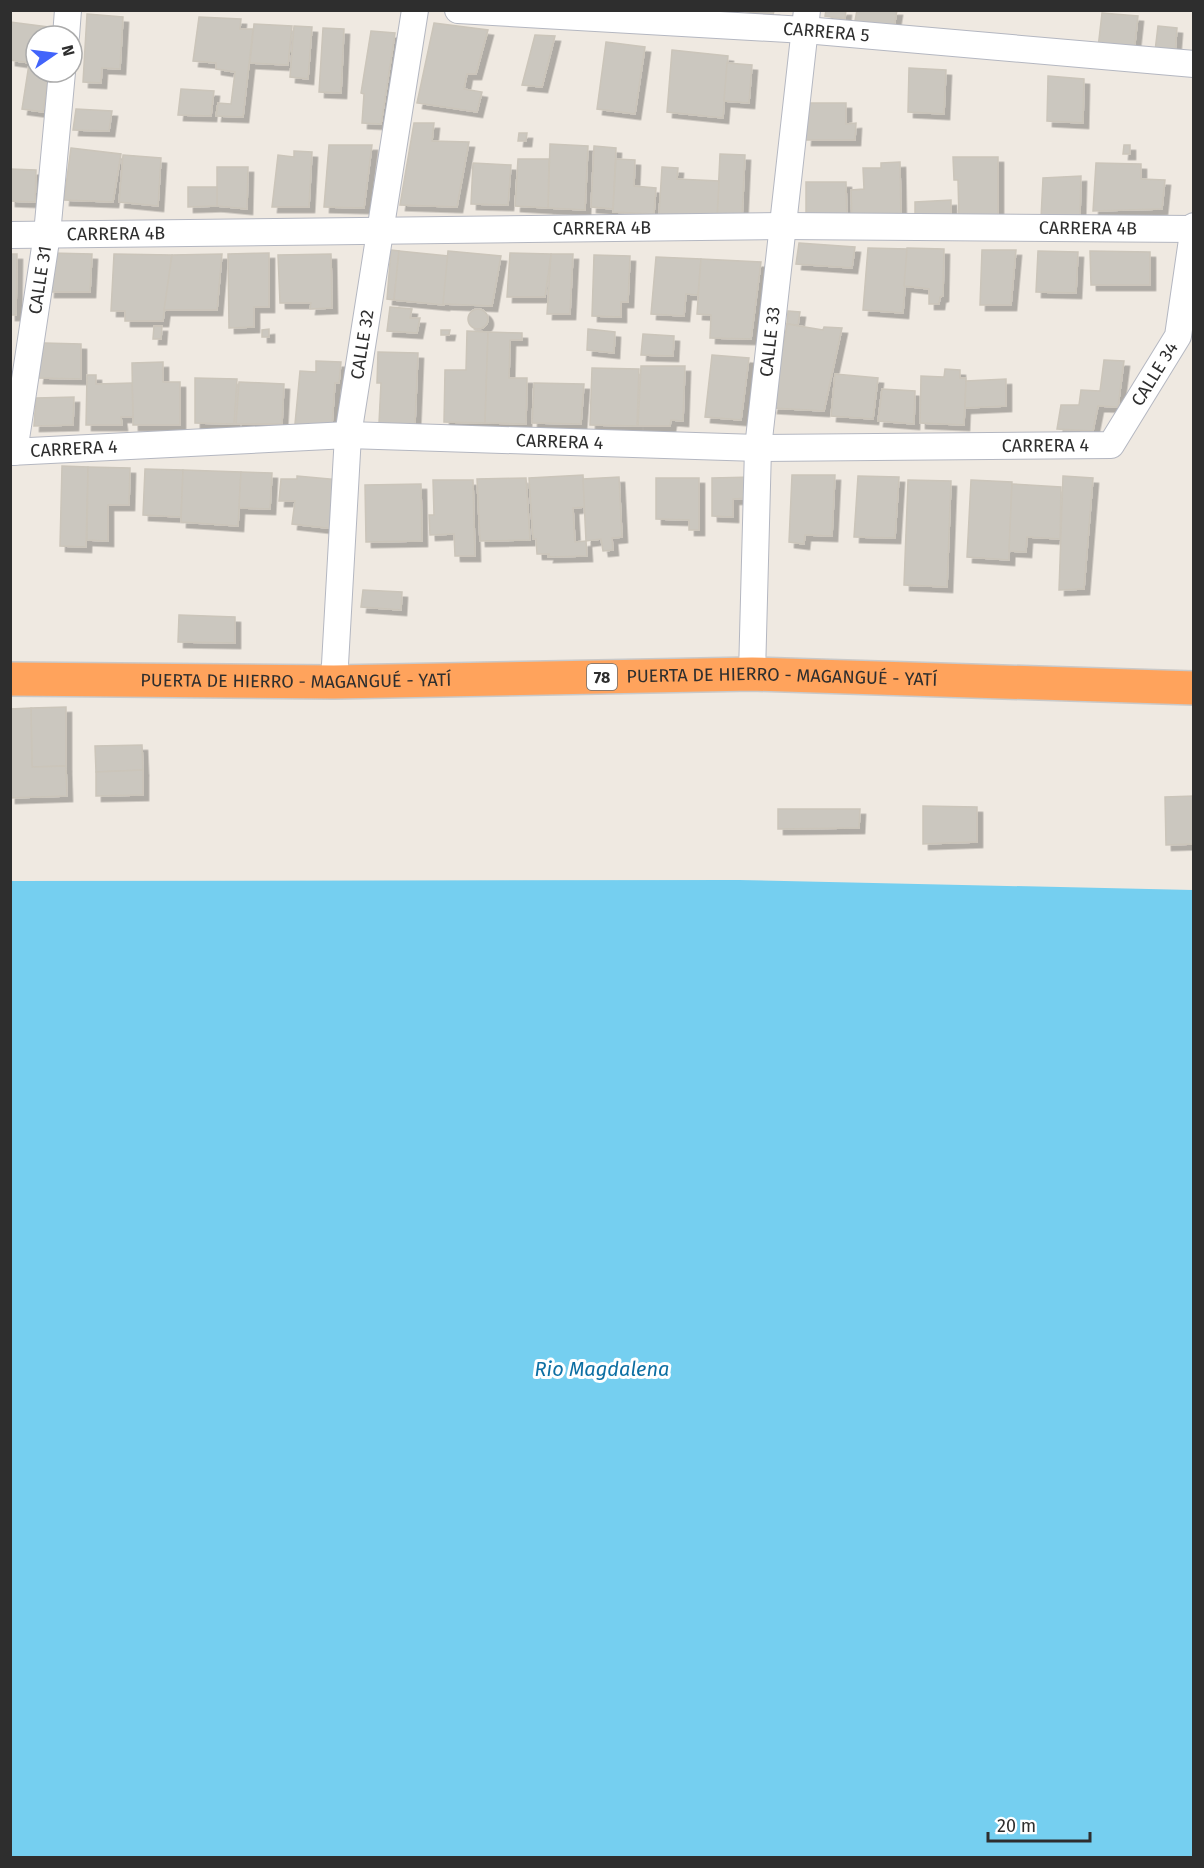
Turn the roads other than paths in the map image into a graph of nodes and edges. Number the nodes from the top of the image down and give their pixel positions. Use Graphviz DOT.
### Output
graph roads {
  1 [pos="415,10"];
  2 [pos="458,10"];
  3 [pos="806,20"];
  4 [pos="1194,64"];
  5 [pos="61,84"];
  6 [pos="783,226"];
  7 [pos="1193,228"];
  8 [pos="380,231"];
  9 [pos="47,234"];
  10 [pos="10,235"];
  11 [pos="348,435"];
  12 [pos="1111,445"];
  13 [pos="758,448"];
  14 [pos="12,452"];
  15 [pos="752,674"];
  16 [pos="10,679"];
  17 [pos="334,682"];
  18 [pos="1194,688"];
  1 -- 8 [label="street, CALLE 32"];
  2 -- 3 [label="street, CARRERA 5"];
  3 -- 4 [label="street, CARRERA 5"];
  3 -- 6 [label="street, CALLE 33"];
  5 -- 9 [label="street, CALLE 31"];
  6 -- 7 [label="street, CARRERA 4B"];
  6 -- 8 [label="street, CARRERA 4B"];
  6 -- 13 [label="street, CALLE 33"];
  7 -- 12 [label="street, CALLE 34"];
  8 -- 9 [label="street, CARRERA 4B"];
  8 -- 11 [label="street, CALLE 32"];
  9 -- 10 [label="street, CARRERA 4B"];
  9 -- 14 [label="street, CALLE 31"];
  11 -- 13 [label="street, CARRERA 4"];
  11 -- 14 [label="street, CARRERA 4"];
  11 -- 17 [label="street, CALLE 32"];
  12 -- 13 [label="street, CARRERA 4"];
  13 -- 15 [label="street, CALLE 33"];
  15 -- 17 [label="highway, PUERTA DE HIERRO - MAGANGUÉ - YATÍ / 78"];
  15 -- 18 [label="highway, PUERTA DE HIERRO - MAGANGUÉ - YATÍ / 78"];
  16 -- 17 [label="highway, PUERTA DE HIERRO - MAGANGUÉ - YATÍ / 78"];
}
